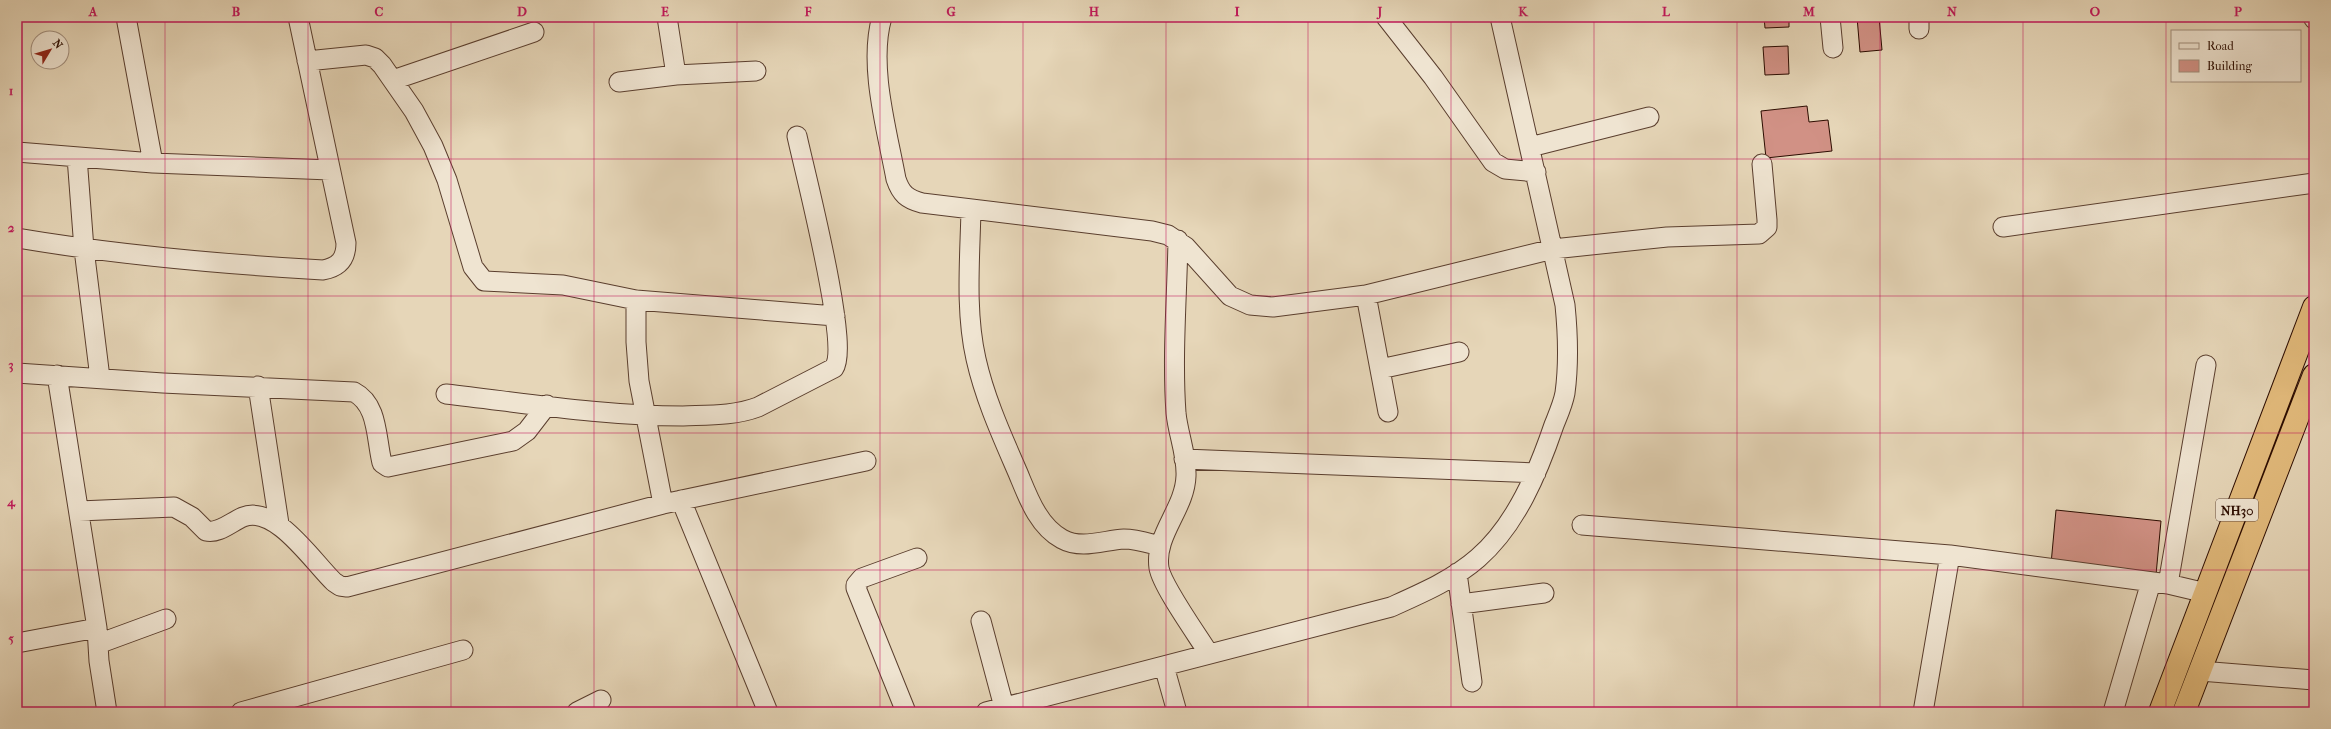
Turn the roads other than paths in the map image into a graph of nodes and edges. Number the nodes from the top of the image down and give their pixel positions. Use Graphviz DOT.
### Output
graph roads {
  1 [pos="126,17"];
  2 [pos="298,17"];
  3 [pos="667,17"];
  4 [pos="882,17"];
  5 [pos="1386,17"];
  6 [pos="1500,17"];
  7 [pos="1830,17"];
  8 [pos="534,32"];
  9 [pos="1833,48"];
  10 [pos="307,61"];
  11 [pos="756,71"];
  12 [pos="676,75"];
  13 [pos="392,80"];
  14 [pos="619,82"];
  15 [pos="1649,117"];
  16 [pos="797,136"];
  17 [pos="1530,147"];
  18 [pos="17,152"];
  19 [pos="77,157"];
  20 [pos="153,163"];
  21 [pos="1762,164"];
  22 [pos="330,170"];
  23 [pos="1536,172"];
  24 [pos="2314,183"];
  25 [pos="971,209"];
  26 [pos="2003,227"];
  27 [pos="17,238"];
  28 [pos="1178,240"];
  29 [pos="84,249"];
  30 [pos="1553,249"];
  31 [pos="1366,295"];
  32 [pos="636,300"];
  33 [pos="2314,307"];
  34 [pos="835,316"];
  35 [pos="1459,352"];
  36 [pos="2206,365"];
  37 [pos="1380,369"];
  38 [pos="17,373"];
  39 [pos="57,375"];
  40 [pos="2314,375"];
  41 [pos="100,378"];
  42 [pos="258,386"];
  43 [pos="446,394"];
  44 [pos="546,405"];
  45 [pos="1388,412"];
  46 [pos="645,416"];
  47 [pos="1184,459"];
  48 [pos="866,461"];
  49 [pos="1536,473"];
  50 [pos="672,502"];
  51 [pos="79,511"];
  52 [pos="279,524"];
  53 [pos="1582,525"];
  54 [pos="1160,546"];
  55 [pos="1950,555"];
  56 [pos="917,558"];
  57 [pos="1457,573"];
  58 [pos="2159,583"];
  59 [pos="1544,593"];
  60 [pos="2206,593"];
  61 [pos="1461,604"];
  62 [pos="166,619"];
  63 [pos="981,621"];
  64 [pos="97,636"];
  65 [pos="17,643"];
  66 [pos="463,650"];
  67 [pos="1209,654"];
  68 [pos="1164,666"];
  69 [pos="2200,671"];
  70 [pos="2314,680"];
  71 [pos="1472,682"];
  72 [pos="601,700"];
  73 [pos="995,710"];
  74 [pos="107,712"];
  75 [pos="241,712"];
  76 [pos="577,712"];
  77 [pos="768,712"];
  78 [pos="906,712"];
  79 [pos="1177,712"];
  80 [pos="1923,712"];
  81 [pos="2113,712"];
  82 [pos="2160,712"];
  83 [pos="2184,712"];
  1 -- 20 [label="street"];
  2 -- 10 [label="street"];
  3 -- 12 [label="street"];
  4 -- 25 [label="street"];
  5 -- 23 [label="street"];
  6 -- 17 [label="street"];
  7 -- 9 [label="street"];
  8 -- 13 [label="street"];
  10 -- 13 [label="street"];
  10 -- 22 [label="street"];
  11 -- 12 [label="street"];
  12 -- 14 [label="street"];
  13 -- 32 [label="street"];
  15 -- 17 [label="street"];
  16 -- 34 [label="street"];
  17 -- 23 [label="street"];
  18 -- 19 [label="street"];
  19 -- 20 [label="street"];
  19 -- 29 [label="street"];
  20 -- 22 [label="street"];
  21 -- 30 [label="street"];
  22 -- 29 [label="street"];
  23 -- 30 [label="street"];
  24 -- 26 [label="street"];
  25 -- 28 [label="street"];
  25 -- 54 [label="street"];
  27 -- 29 [label="street"];
  28 -- 31 [label="street"];
  28 -- 47 [label="street"];
  29 -- 41 [label="street"];
  30 -- 31 [label="street"];
  30 -- 49 [label="street"];
  31 -- 37 [label="street"];
  32 -- 34 [label="street"];
  32 -- 46 [label="street"];
  33 -- 60 [label="highway, NH30"];
  34 -- 46 [label="street"];
  35 -- 37 [label="street"];
  36 -- 58 [label="street"];
  37 -- 45 [label="street"];
  38 -- 39 [label="street"];
  39 -- 41 [label="street"];
  39 -- 51 [label="street"];
  40 -- 69 [label="highway, NH30"];
  41 -- 42 [label="street"];
  42 -- 44 [label="street"];
  42 -- 52 [label="street"];
  43 -- 44 [label="street"];
  44 -- 46 [label="street"];
  46 -- 50 [label="street"];
  47 -- 49 [label="street"];
  47 -- 54 [label="street"];
  48 -- 50 [label="street"];
  49 -- 57 [label="street"];
  50 -- 52 [label="street"];
  50 -- 77 [label="street"];
  51 -- 52 [label="street"];
  51 -- 64 [label="street"];
  53 -- 55 [label="street"];
  54 -- 67 [label="street"];
  55 -- 58 [label="street"];
  55 -- 80 [label="street"];
  56 -- 78 [label="street"];
  57 -- 61 [label="street"];
  57 -- 67 [label="street"];
  58 -- 60 [label="street"];
  58 -- 81 [label="street"];
  59 -- 61 [label="street"];
  60 -- 82 [label="highway, NH30"];
  61 -- 71 [label="street"];
  62 -- 64 [label="street"];
  63 -- 73 [label="street"];
  64 -- 65 [label="street"];
  64 -- 74 [label="street"];
  66 -- 75 [label="street"];
  67 -- 68 [label="street"];
  68 -- 73 [label="street"];
  68 -- 79 [label="street"];
  69 -- 70 [label="street"];
  69 -- 83 [label="highway, NH30"];
  72 -- 76 [label="street"];
}
